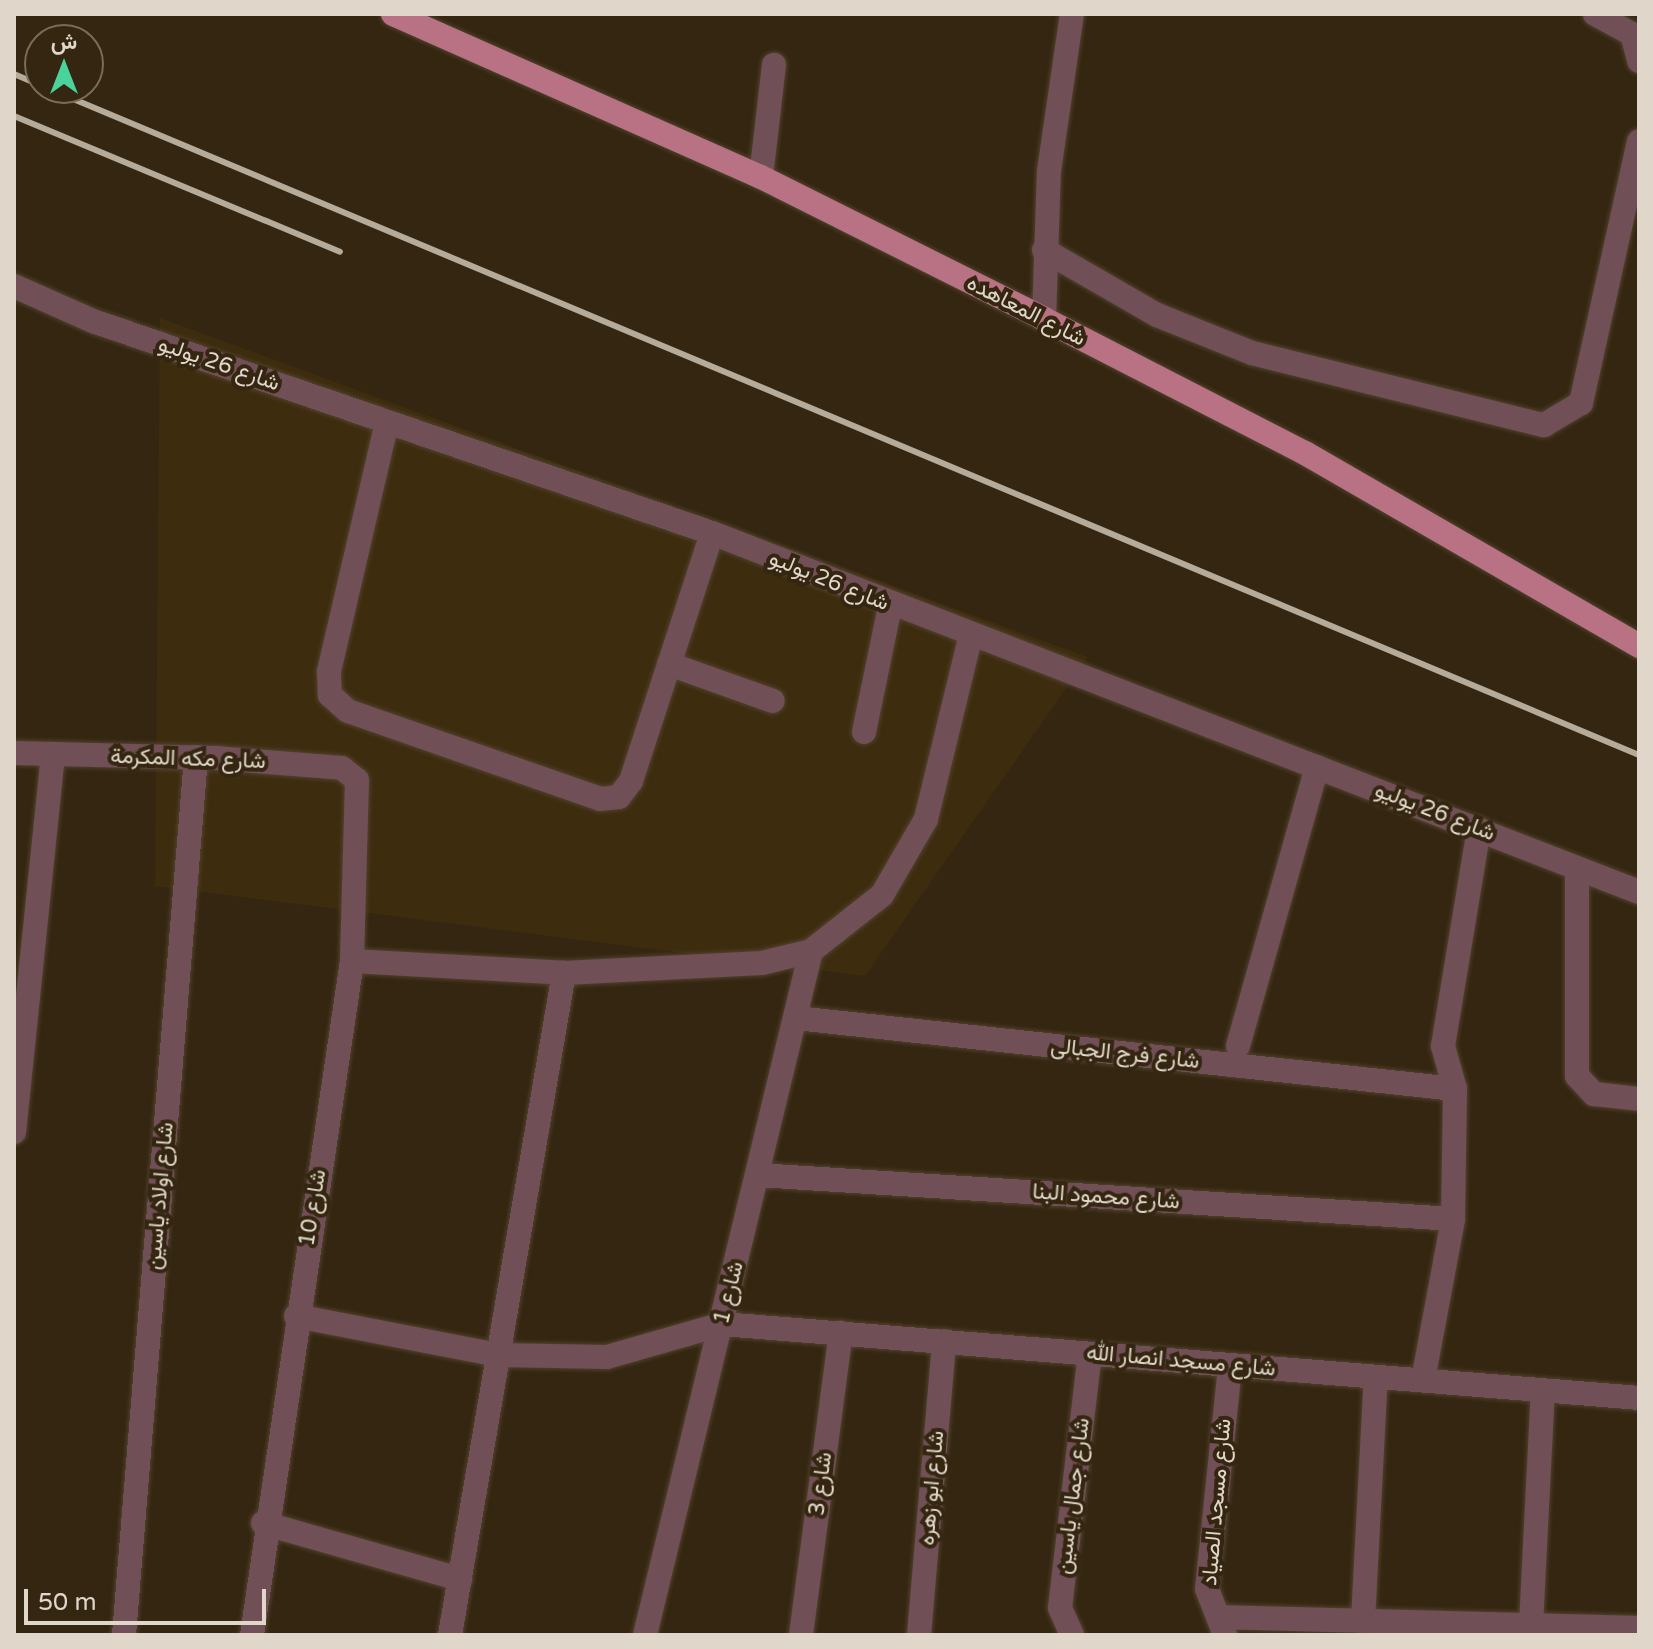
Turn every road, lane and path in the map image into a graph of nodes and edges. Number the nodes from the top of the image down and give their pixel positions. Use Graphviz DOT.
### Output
graph roads {
  1 [pos="393,14"];
  2 [pos="1072,14"];
  3 [pos="1595,14"];
  4 [pos="1639,61"];
  5 [pos="774,65"];
  6 [pos="1639,141"];
  7 [pos="761,177"];
  8 [pos="1044,250"];
  9 [pos="14,286"];
  10 [pos="1044,319"];
  11 [pos="387,422"];
  12 [pos="712,533"];
  13 [pos="890,606"];
  14 [pos="970,638"];
  15 [pos="1639,646"];
  16 [pos="669,664"];
  17 [pos="773,701"];
  18 [pos="864,732"];
  19 [pos="14,753"];
  20 [pos="53,754"];
  21 [pos="196,757"];
  22 [pos="1317,767"];
  23 [pos="357,780"];
  24 [pos="1479,829"];
  25 [pos="1577,868"];
  26 [pos="1639,892"];
  27 [pos="811,951"];
  28 [pos="352,961"];
  29 [pos="564,973"];
  30 [pos="796,1018"];
  31 [pos="1238,1046"];
  32 [pos="1455,1089"];
  33 [pos="1639,1099"];
  34 [pos="14,1132"];
  35 [pos="758,1175"];
  36 [pos="1453,1219"];
  37 [pos="296,1316"];
  38 [pos="722,1324"];
  39 [pos="841,1333"];
  40 [pos="944,1341"];
  41 [pos="1090,1354"];
  42 [pos="498,1355"];
  43 [pos="1230,1365"];
  44 [pos="1376,1377"];
  45 [pos="1423,1380"];
  46 [pos="1543,1390"];
  47 [pos="1639,1398"];
  48 [pos="263,1523"];
  49 [pos="460,1579"];
  50 [pos="1363,1621"];
  51 [pos="1531,1625"];
  52 [pos="1221,1626"];
  53 [pos="1639,1628"];
  54 [pos="124,1635"];
  55 [pos="252,1635"];
  56 [pos="450,1635"];
  57 [pos="645,1635"];
  58 [pos="801,1635"];
  59 [pos="919,1635"];
  60 [pos="1072,1635"];
  1 -- 7 [label="main road, شارع المعاهده"];
  2 -- 8 [label="street"];
  3 -- 4 [label="street"];
  5 -- 7 [label="street"];
  6 -- 8 [label="street"];
  7 -- 10 [label="main road, شارع المعاهده"];
  8 -- 10 [label="street"];
  9 -- 11 [label="street, شارع 26 يوليو"];
  10 -- 15 [label="main road, شارع المعاهده"];
  11 -- 12 [label="street, شارع 26 يوليو"];
  11 -- 16 [label="street"];
  12 -- 13 [label="street, شارع 26 يوليو"];
  12 -- 16 [label="street"];
  13 -- 14 [label="street, شارع 26 يوليو"];
  13 -- 18 [label="street"];
  14 -- 22 [label="street, شارع 26 يوليو"];
  14 -- 27 [label="street"];
  16 -- 17 [label="street"];
  19 -- 20 [label="street, شارع مكه المكرمة"];
  20 -- 21 [label="street, شارع مكه المكرمة"];
  20 -- 34 [label="street"];
  21 -- 23 [label="street, شارع مكه المكرمة"];
  21 -- 54 [label="street, شارع اولاد ياسين"];
  22 -- 24 [label="street, شارع 26 يوليو"];
  22 -- 31 [label="street"];
  23 -- 28 [label="street, شارع 10"];
  24 -- 25 [label="street, شارع 26 يوليو"];
  24 -- 32 [label="street"];
  25 -- 26 [label="street, شارع 26 يوليو"];
  25 -- 33 [label="street"];
  27 -- 29 [label="street"];
  27 -- 30 [label="street, شارع 1"];
  28 -- 29 [label="street"];
  28 -- 37 [label="street, شارع 10"];
  29 -- 42 [label="street"];
  30 -- 32 [label="street, شارع فرج الجبالى"];
  30 -- 35 [label="street, شارع 1"];
  32 -- 36 [label="street"];
  35 -- 36 [label="street, شارع محمود البنا"];
  35 -- 38 [label="street, شارع 1"];
  36 -- 45 [label="street"];
  37 -- 42 [label="street"];
  37 -- 48 [label="street, شارع 10"];
  38 -- 39 [label="street, شارع مسجد انصار الله"];
  38 -- 42 [label="street"];
  38 -- 57 [label="street, شارع 1"];
  39 -- 40 [label="street, شارع مسجد انصار الله"];
  39 -- 58 [label="street, شارع 3"];
  40 -- 41 [label="street, شارع مسجد انصار الله"];
  40 -- 59 [label="street, شارع ابو زهره"];
  41 -- 43 [label="street, شارع مسجد انصار الله"];
  41 -- 60 [label="street, شارع جمال ياسين"];
  42 -- 49 [label="street"];
  43 -- 44 [label="street, شارع مسجد انصار الله"];
  43 -- 52 [label="street, شارع مسجد الصياد"];
  44 -- 45 [label="street, شارع مسجد انصار الله"];
  44 -- 50 [label="street"];
  45 -- 46 [label="street, شارع مسجد انصار الله"];
  46 -- 47 [label="street, شارع مسجد انصار الله"];
  46 -- 51 [label="street"];
  48 -- 49 [label="street"];
  48 -- 55 [label="street, شارع 10"];
  49 -- 56 [label="street"];
  50 -- 51 [label="street"];
  50 -- 52 [label="street"];
  51 -- 53 [label="street"];
}
